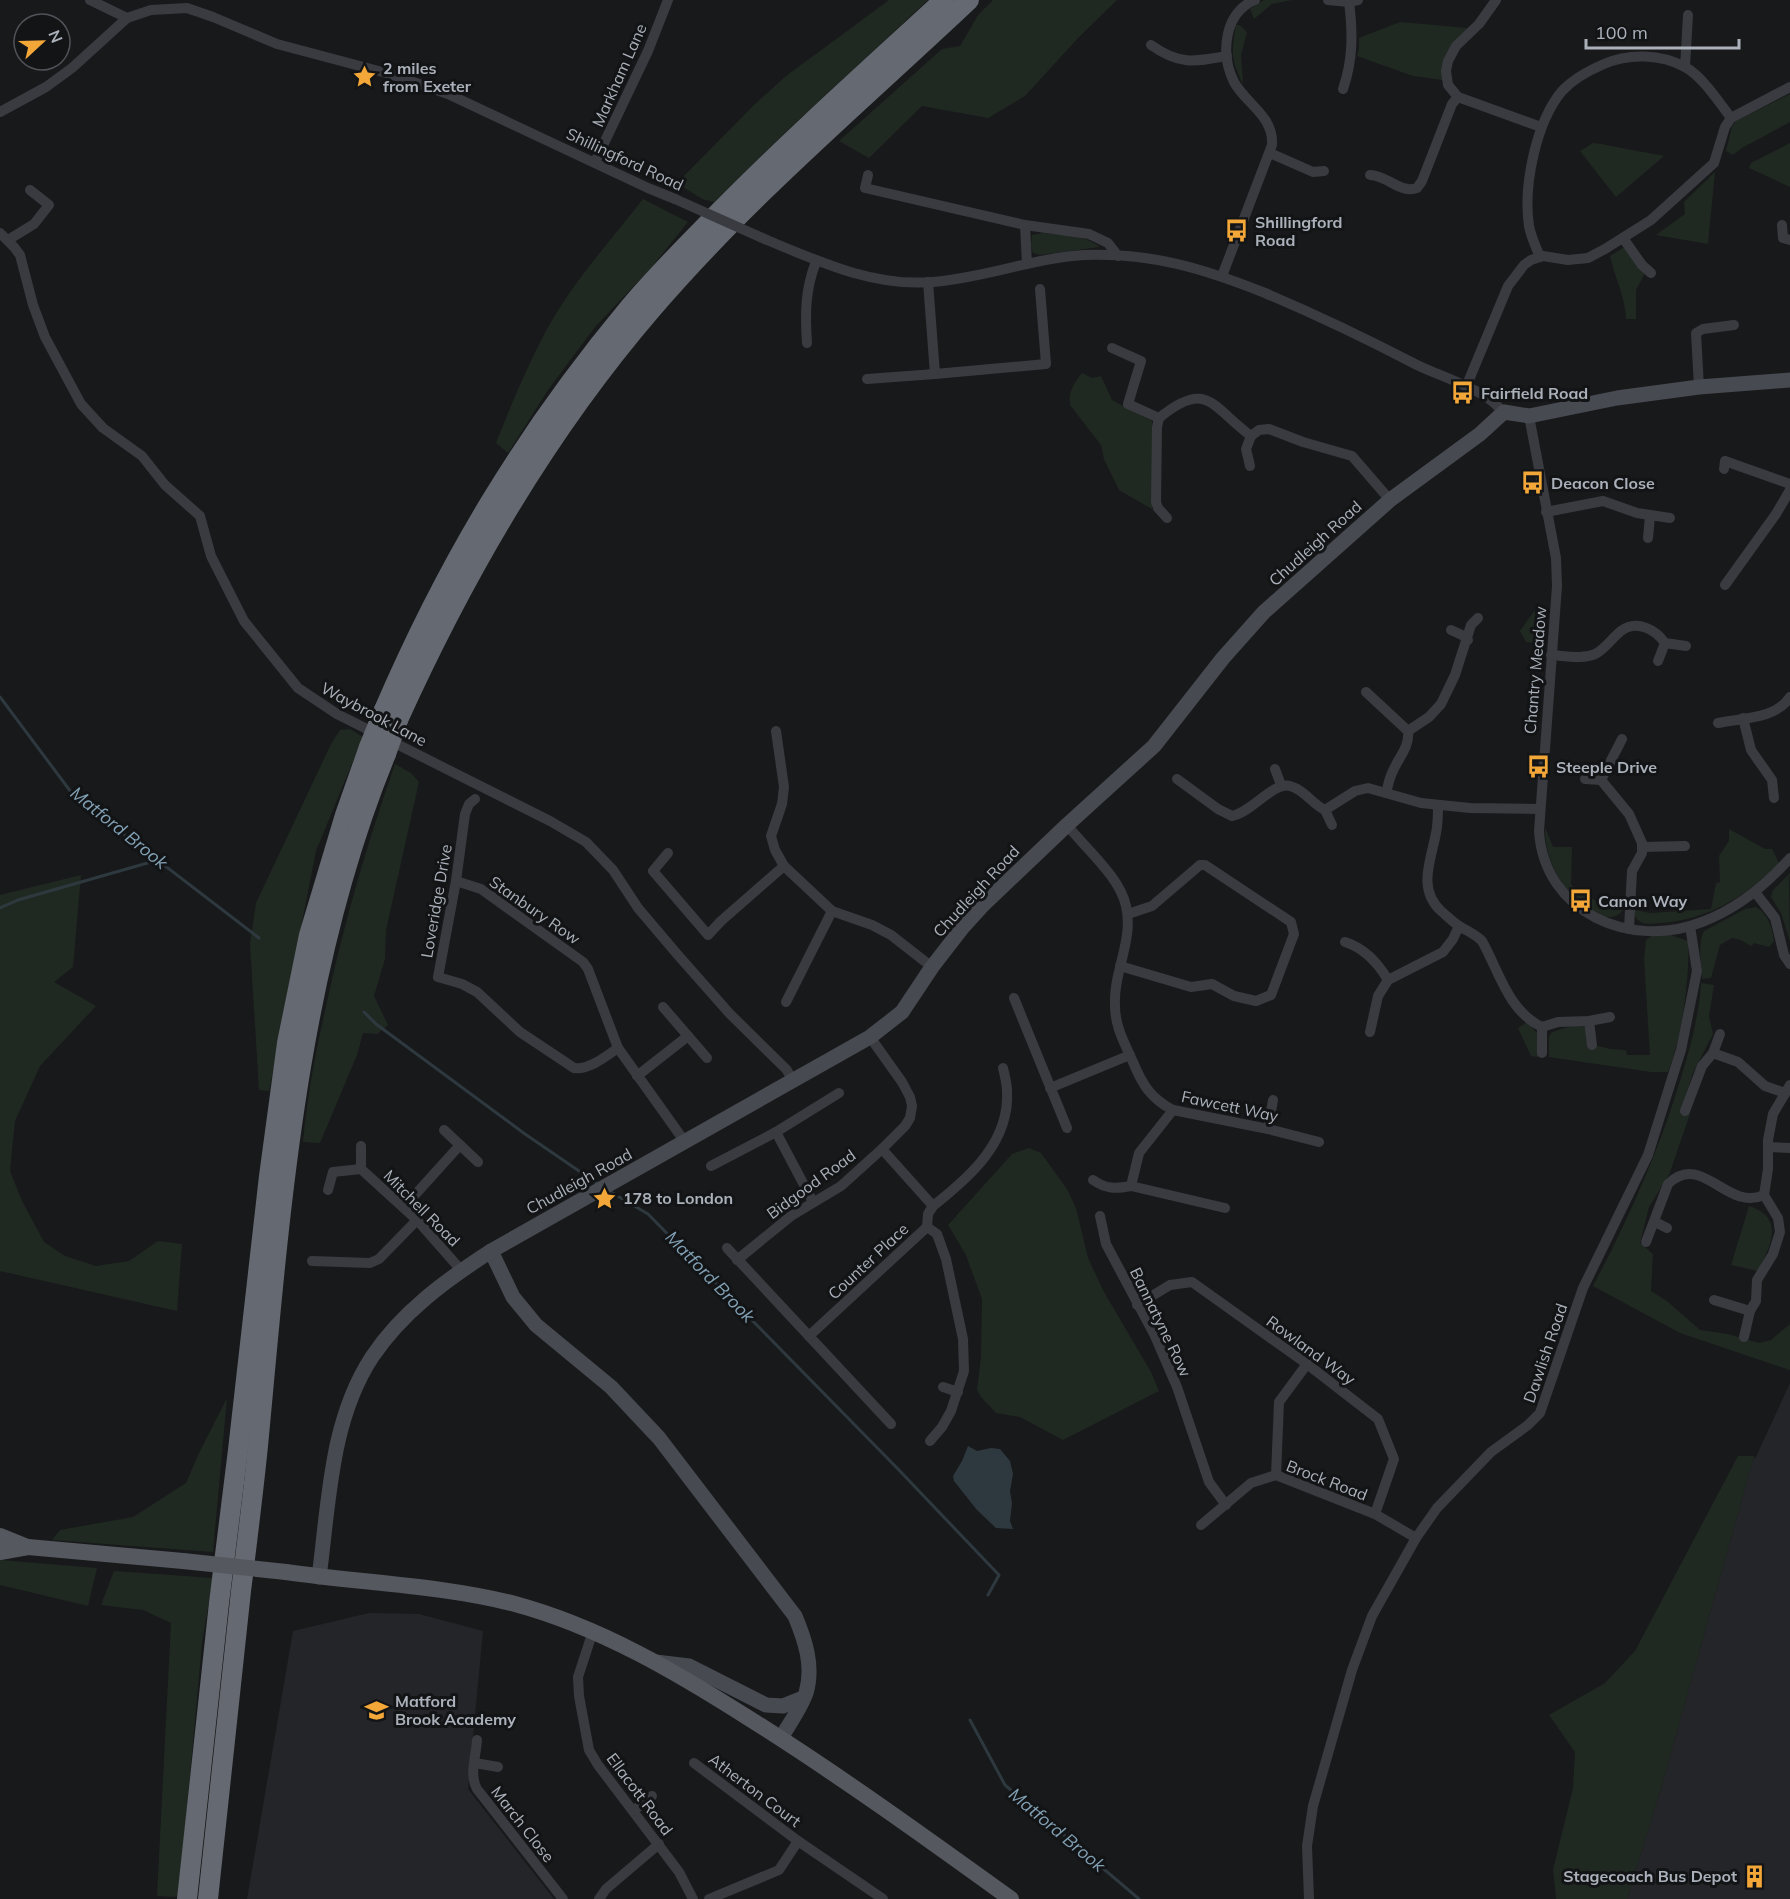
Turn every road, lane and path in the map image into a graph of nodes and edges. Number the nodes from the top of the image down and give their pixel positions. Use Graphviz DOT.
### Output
graph roads {
  1 [pos="90,0"];
  2 [pos="668,0"];
  3 [pos="944,0"];
  4 [pos="969,0"];
  5 [pos="1255,0"];
  6 [pos="1328,0"];
  7 [pos="1496,0"];
  8 [pos="1353,1"];
  9 [pos="1241,3"];
  10 [pos="1688,15"];
  11 [pos="127,18"];
  12 [pos="1151,45"];
  13 [pos="1227,56"];
  14 [pos="1685,67"];
  15 [pos="1790,87"];
  16 [pos="1343,89"];
  17 [pos="1458,97"];
  18 [pos="0,112"];
  19 [pos="1731,118"];
  20 [pos="1541,128"];
  21 [pos="1270,153"];
  22 [pos="595,162"];
  23 [pos="1324,171"];
  24 [pos="868,175"];
  25 [pos="1370,175"];
  26 [pos="30,190"];
  27 [pos="1024,225"];
  28 [pos="1782,225"];
  29 [pos="4,237"];
  30 [pos="1623,238"];
  31 [pos="1784,241"];
  32 [pos="1118,256"];
  33 [pos="1540,257"];
  34 [pos="816,262"];
  35 [pos="1027,264"];
  36 [pos="1652,273"];
  37 [pos="1222,276"];
  38 [pos="928,282"];
  39 [pos="1040,289"];
  40 [pos="1734,325"];
  41 [pos="807,343"];
  42 [pos="1112,348"];
  43 [pos="935,374"];
  44 [pos="867,379"];
  45 [pos="1790,380"];
  46 [pos="1466,387"];
  47 [pos="1699,387"];
  48 [pos="1504,412"];
  49 [pos="1529,416"];
  50 [pos="1158,418"];
  51 [pos="1251,436"];
  52 [pos="1251,466"];
  53 [pos="1724,469"];
  54 [pos="1790,484"];
  55 [pos="1790,490"];
  56 [pos="1390,500"];
  57 [pos="1546,512"];
  58 [pos="1650,516"];
  59 [pos="1167,518"];
  60 [pos="1670,518"];
  61 [pos="1648,538"];
  62 [pos="1725,585"];
  63 [pos="1479,618"];
  64 [pos="1451,630"];
  65 [pos="1468,640"];
  66 [pos="1665,643"];
  67 [pos="1686,646"];
  68 [pos="1551,655"];
  69 [pos="1658,661"];
  70 [pos="1366,692"];
  71 [pos="1790,697"];
  72 [pos="391,715"];
  73 [pos="1743,718"];
  74 [pos="1718,723"];
  75 [pos="776,731"];
  76 [pos="1408,731"];
  77 [pos="1622,739"];
  78 [pos="377,750"];
  79 [pos="1275,769"];
  80 [pos="1177,779"];
  81 [pos="1585,779"];
  82 [pos="1600,780"];
  83 [pos="1281,785"];
  84 [pos="1386,793"];
  85 [pos="1774,798"];
  86 [pos="475,799"];
  87 [pos="1438,805"];
  88 [pos="1540,809"];
  89 [pos="1325,810"];
  90 [pos="1067,825"];
  91 [pos="1332,825"];
  92 [pos="1685,846"];
  93 [pos="1642,847"];
  94 [pos="668,853"];
  95 [pos="1790,858"];
  96 [pos="784,866"];
  97 [pos="456,881"];
  98 [pos="1755,892"];
  99 [pos="832,911"];
  100 [pos="1128,914"];
  101 [pos="1459,926"];
  102 [pos="1690,926"];
  103 [pos="1629,928"];
  104 [pos="1345,942"];
  105 [pos="1790,964"];
  106 [pos="1120,966"];
  107 [pos="932,967"];
  108 [pos="1388,980"];
  109 [pos="1014,998"];
  110 [pos="786,1002"];
  111 [pos="663,1007"];
  112 [pos="1610,1017"];
  113 [pos="1589,1021"];
  114 [pos="1542,1027"];
  115 [pos="1370,1032"];
  116 [pos="1720,1034"];
  117 [pos="688,1036"];
  118 [pos="870,1037"];
  119 [pos="1592,1045"];
  120 [pos="618,1048"];
  121 [pos="1542,1053"];
  122 [pos="1713,1053"];
  123 [pos="1130,1055"];
  124 [pos="707,1058"];
  125 [pos="1003,1068"];
  126 [pos="637,1076"];
  127 [pos="793,1080"];
  128 [pos="1050,1088"];
  129 [pos="1787,1089"];
  130 [pos="839,1094"];
  131 [pos="1273,1100"];
  132 [pos="1173,1110"];
  133 [pos="1685,1111"];
  134 [pos="1067,1128"];
  135 [pos="1268,1129"];
  136 [pos="444,1130"];
  137 [pos="776,1132"];
  138 [pos="685,1142"];
  139 [pos="1319,1142"];
  140 [pos="460,1145"];
  141 [pos="361,1146"];
  142 [pos="1768,1147"];
  143 [pos="1790,1148"];
  144 [pos="882,1149"];
  145 [pos="478,1162"];
  146 [pos="711,1166"];
  147 [pos="361,1169"];
  148 [pos="1093,1179"];
  149 [pos="1131,1186"];
  150 [pos="328,1190"];
  151 [pos="1764,1196"];
  152 [pos="813,1202"];
  153 [pos="933,1206"];
  154 [pos="404,1207"];
  155 [pos="1225,1208"];
  156 [pos="1100,1216"];
  157 [pos="417,1220"];
  158 [pos="1655,1222"];
  159 [pos="927,1227"];
  160 [pos="1667,1228"];
  161 [pos="1646,1242"];
  162 [pos="727,1248"];
  163 [pos="490,1251"];
  164 [pos="737,1260"];
  165 [pos="312,1261"];
  166 [pos="461,1270"];
  167 [pos="1714,1300"];
  168 [pos="1137,1305"];
  169 [pos="1750,1311"];
  170 [pos="810,1336"];
  171 [pos="1744,1337"];
  172 [pos="1307,1364"];
  173 [pos="943,1387"];
  174 [pos="958,1392"];
  175 [pos="891,1424"];
  176 [pos="930,1441"];
  177 [pos="1276,1475"];
  178 [pos="1226,1504"];
  179 [pos="1374,1514"];
  180 [pos="1201,1525"];
  181 [pos="0,1536"];
  182 [pos="1416,1538"];
  183 [pos="28,1547"];
  184 [pos="0,1552"];
  185 [pos="319,1577"];
  186 [pos="593,1631"];
  187 [pos="656,1662"];
  188 [pos="803,1698"];
  189 [pos="781,1738"];
  190 [pos="477,1740"];
  191 [pos="476,1763"];
  192 [pos="694,1763"];
  193 [pos="498,1767"];
  194 [pos="652,1796"];
  195 [pos="633,1811"];
  196 [pos="798,1841"];
  197 [pos="659,1844"];
  198 [pos="187,1899"];
  199 [pos="208,1899"];
  200 [pos="563,1899"];
  201 [pos="599,1899"];
  202 [pos="693,1899"];
  203 [pos="709,1899"];
  204 [pos="883,1899"];
  205 [pos="1011,1899"];
  206 [pos="1309,1899"];
  1 -- 11 [label="street"];
  2 -- 22 [label="street, Markham Lane"];
  3 -- 72 [label="highway"];
  4 -- 72 [label="highway"];
  5 -- 9 [label="street"];
  6 -- 8 [label="street"];
  7 -- 17 [label="street"];
  8 -- 16 [label="street"];
  9 -- 13 [label="street"];
  10 -- 14 [label="street"];
  11 -- 18 [label="street"];
  11 -- 22 [label="street, Shillingford Road"];
  12 -- 13 [label="street"];
  13 -- 21 [label="street"];
  14 -- 19 [label="street"];
  14 -- 20 [label="street"];
  15 -- 19 [label="street"];
  17 -- 20 [label="street"];
  17 -- 25 [label="street"];
  19 -- 30 [label="street"];
  20 -- 33 [label="street"];
  21 -- 23 [label="street"];
  21 -- 37 [label="street"];
  22 -- 34 [label="street, Shillingford Road, bridge"];
  24 -- 27 [label="street"];
  26 -- 29 [label="street"];
  27 -- 32 [label="street"];
  27 -- 35 [label="street"];
  28 -- 31 [label="street"];
  29 -- 127 [label="street, Waybrook Lane"];
  30 -- 33 [label="street"];
  30 -- 36 [label="street"];
  32 -- 35 [label="street, Shillingford Road"];
  32 -- 37 [label="street, Shillingford Road"];
  33 -- 46 [label="street"];
  34 -- 38 [label="street, Shillingford Road"];
  34 -- 41 [label="street"];
  35 -- 38 [label="street, Shillingford Road"];
  37 -- 46 [label="street, Shillingford Road"];
  38 -- 43 [label="street"];
  39 -- 43 [label="street"];
  40 -- 47 [label="street"];
  42 -- 50 [label="street"];
  43 -- 44 [label="street"];
  45 -- 47 [label="street"];
  46 -- 48 [label="street, Shillingford Road"];
  47 -- 49 [label="street"];
  48 -- 49 [label="street"];
  48 -- 56 [label="street, Chudleigh Road"];
  49 -- 57 [label="street, Chantry Meadow"];
  50 -- 51 [label="street"];
  50 -- 59 [label="street"];
  51 -- 52 [label="street"];
  51 -- 56 [label="street"];
  53 -- 54 [label="street"];
  55 -- 62 [label="street"];
  56 -- 90 [label="street, Chudleigh Road"];
  57 -- 58 [label="street"];
  57 -- 68 [label="street, Chantry Meadow"];
  58 -- 60 [label="street"];
  58 -- 61 [label="street"];
  63 -- 65 [label="street"];
  64 -- 65 [label="street"];
  65 -- 76 [label="street"];
  66 -- 67 [label="street"];
  66 -- 68 [label="street"];
  66 -- 69 [label="street"];
  68 -- 88 [label="street, Chantry Meadow"];
  70 -- 76 [label="street"];
  71 -- 73 [label="street"];
  72 -- 78 [label="highway, bridge"];
  73 -- 74 [label="street"];
  73 -- 85 [label="street"];
  75 -- 96 [label="street"];
  76 -- 84 [label="street"];
  77 -- 82 [label="street"];
  78 -- 198 [label="highway"];
  78 -- 199 [label="highway"];
  79 -- 83 [label="street"];
  80 -- 83 [label="street"];
  81 -- 82 [label="street"];
  82 -- 93 [label="street"];
  83 -- 89 [label="street"];
  84 -- 87 [label="street"];
  84 -- 89 [label="street"];
  86 -- 97 [label="street, Loveridge Drive"];
  87 -- 88 [label="street"];
  87 -- 101 [label="street"];
  88 -- 103 [label="street, Chantry Meadow"];
  89 -- 91 [label="street"];
  90 -- 100 [label="street, Fawcett Way"];
  90 -- 107 [label="street, Chudleigh Road"];
  92 -- 93 [label="street"];
  93 -- 103 [label="street"];
  94 -- 96 [label="street"];
  95 -- 98 [label="street"];
  96 -- 99 [label="street"];
  97 -- 120 [label="street, Stanbury Row"];
  97 -- 120 [label="street, Loveridge Drive"];
  98 -- 102 [label="street"];
  98 -- 105 [label="street"];
  99 -- 107 [label="street"];
  99 -- 110 [label="street"];
  100 -- 106 [label="street, Fawcett Way"];
  100 -- 106 [label="street"];
  101 -- 108 [label="street"];
  101 -- 114 [label="street"];
  102 -- 103 [label="street, Chantry Meadow"];
  102 -- 182 [label="street, Dawlish Road"];
  104 -- 108 [label="street"];
  106 -- 123 [label="street, Fawcett Way"];
  107 -- 118 [label="street, Chudleigh Road"];
  108 -- 115 [label="street"];
  109 -- 128 [label="street"];
  111 -- 117 [label="street"];
  112 -- 113 [label="street"];
  113 -- 114 [label="street"];
  113 -- 119 [label="street"];
  114 -- 121 [label="street"];
  116 -- 122 [label="street"];
  117 -- 124 [label="street"];
  117 -- 126 [label="street"];
  118 -- 127 [label="street, Chudleigh Road"];
  118 -- 144 [label="street, Bidgood Road"];
  120 -- 126 [label="street, Stanbury Row"];
  122 -- 129 [label="street"];
  122 -- 133 [label="street"];
  123 -- 128 [label="street"];
  123 -- 132 [label="street, Fawcett Way"];
  125 -- 153 [label="street"];
  126 -- 138 [label="street, Stanbury Row"];
  127 -- 138 [label="street, Chudleigh Road"];
  128 -- 134 [label="street"];
  129 -- 142 [label="street"];
  130 -- 137 [label="street"];
  131 -- 135 [label="street"];
  132 -- 135 [label="street, Fawcett Way"];
  132 -- 149 [label="street"];
  135 -- 139 [label="street, Fawcett Way"];
  136 -- 140 [label="street"];
  137 -- 146 [label="street"];
  137 -- 152 [label="street"];
  138 -- 163 [label="street, Chudleigh Road"];
  140 -- 145 [label="street"];
  140 -- 154 [label="street"];
  141 -- 147 [label="street, Mitchell Road"];
  142 -- 143 [label="street"];
  142 -- 151 [label="street"];
  144 -- 152 [label="street, Bidgood Road"];
  144 -- 153 [label="street"];
  147 -- 150 [label="street, Mitchell Road"];
  147 -- 154 [label="street, Mitchell Road"];
  148 -- 149 [label="street"];
  149 -- 155 [label="street"];
  151 -- 158 [label="street"];
  151 -- 169 [label="street"];
  152 -- 164 [label="street, Bidgood Road"];
  153 -- 159 [label="street, Counter Place"];
  154 -- 157 [label="street, Mitchell Road"];
  156 -- 168 [label="street, Bannatyne Row"];
  157 -- 165 [label="street"];
  157 -- 166 [label="street, Mitchell Road"];
  158 -- 160 [label="street"];
  158 -- 161 [label="street"];
  159 -- 170 [label="street, Counter Place"];
  159 -- 174 [label="street"];
  162 -- 164 [label="street"];
  163 -- 166 [label="street, Chudleigh Road"];
  163 -- 188 [label="street"];
  164 -- 170 [label="street"];
  166 -- 185 [label="street, Chudleigh Road"];
  167 -- 169 [label="street"];
  168 -- 172 [label="street, Rowland Way"];
  168 -- 178 [label="street, Bannatyne Row"];
  169 -- 171 [label="street"];
  170 -- 175 [label="street"];
  172 -- 177 [label="street"];
  172 -- 179 [label="street, Rowland Way"];
  173 -- 174 [label="street"];
  174 -- 176 [label="street"];
  177 -- 178 [label="street, Brock Road"];
  177 -- 179 [label="street, Brock Road"];
  178 -- 180 [label="street, Brock Road"];
  179 -- 182 [label="street, Brock Road"];
  181 -- 183 [label="main road"];
  182 -- 206 [label="street, Dawlish Road"];
  183 -- 184 [label="main road"];
  183 -- 185 [label="main road, bridge"];
  185 -- 186 [label="main road"];
  186 -- 187 [label="main road"];
  186 -- 195 [label="street, Ellacott Road"];
  187 -- 188 [label="street"];
  187 -- 189 [label="main road"];
  188 -- 189 [label="street"];
  189 -- 205 [label="main road"];
  190 -- 191 [label="street, March Close"];
  191 -- 193 [label="street, March Close"];
  191 -- 200 [label="street, March Close"];
  192 -- 196 [label="street, Atherton Court"];
  194 -- 195 [label="street"];
  195 -- 197 [label="street, Ellacott Road"];
  196 -- 203 [label="street"];
  196 -- 204 [label="street, Atherton Court"];
  197 -- 201 [label="street"];
  197 -- 202 [label="street, Ellacott Road"];
}
